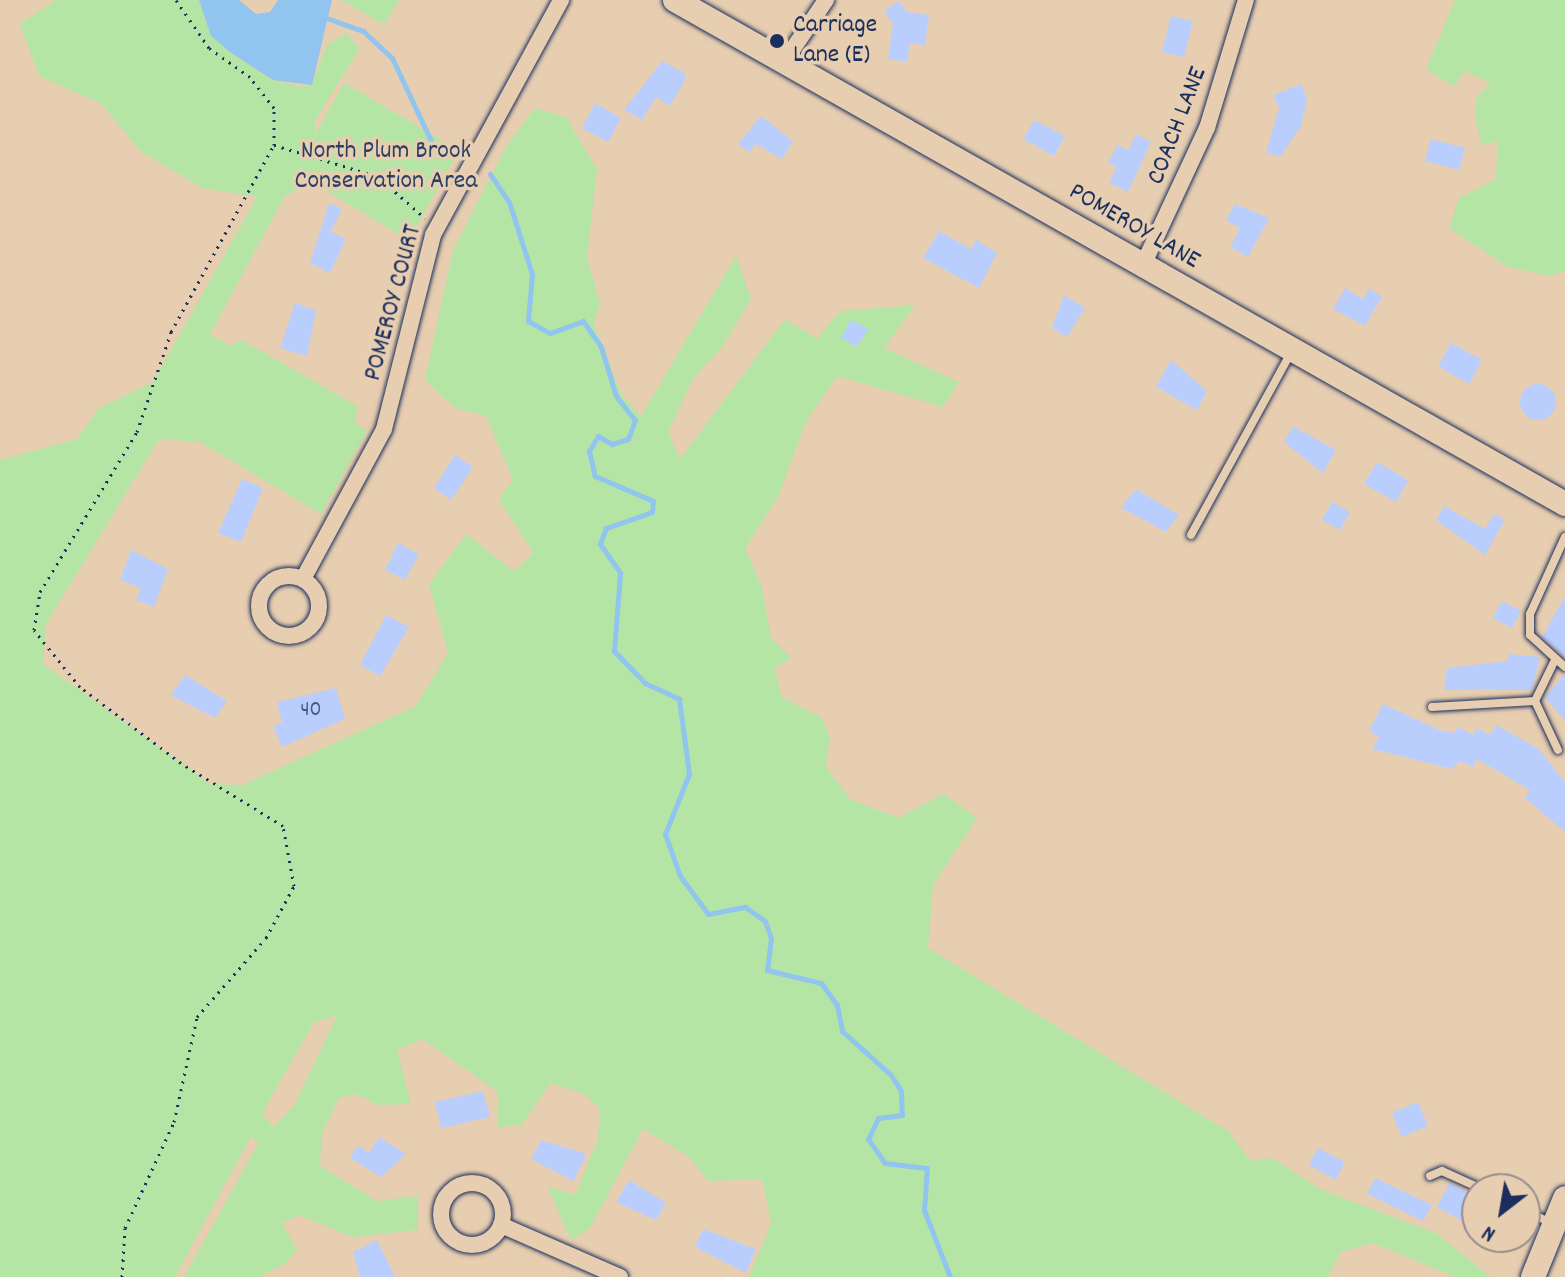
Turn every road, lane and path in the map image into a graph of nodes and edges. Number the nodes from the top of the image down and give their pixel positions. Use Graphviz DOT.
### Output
graph roads {
  1 [pos="176,0"];
  2 [pos="561,0"];
  3 [pos="675,0"];
  4 [pos="826,0"];
  5 [pos="1246,0"];
  6 [pos="784,62"];
  7 [pos="274,145"];
  8 [pos="437,226"];
  9 [pos="1143,265"];
  10 [pos="1293,349"];
  11 [pos="1565,504"];
  12 [pos="1191,535"];
  13 [pos="1565,537"];
  14 [pos="303,579"];
  15 [pos="1554,662"];
  16 [pos="1565,667"];
  17 [pos="1535,701"];
  18 [pos="1432,707"];
  19 [pos="1558,750"];
  20 [pos="1430,1176"];
  21 [pos="1461,1180"];
  22 [pos="1565,1198"];
  23 [pos="1541,1218"];
  24 [pos="501,1225"];
  25 [pos="1554,1225"];
  26 [pos="122,1277"];
  27 [pos="620,1277"];
  28 [pos="1533,1277"];
  1 -- 7 [label="path"];
  2 -- 8 [label="street, POMEROY COURT"];
  3 -- 6 [label="street, POMEROY LANE"];
  4 -- 6 [label="street"];
  5 -- 9 [label="street, COACH LANE"];
  6 -- 9 [label="street, POMEROY LANE"];
  7 -- 8 [label="path"];
  7 -- 26 [label="path"];
  8 -- 14 [label="street, POMEROY COURT"];
  9 -- 10 [label="street, POMEROY LANE"];
  10 -- 11 [label="street, POMEROY LANE"];
  10 -- 12 [label="lane"];
  13 -- 15 [label="lane"];
  15 -- 16 [label="lane"];
  15 -- 17 [label="lane"];
  17 -- 18 [label="lane"];
  17 -- 19 [label="lane"];
  20 -- 21 [label="lane"];
  22 -- 25 [label="street"];
  23 -- 25 [label="lane"];
  24 -- 27 [label="street"];
  25 -- 28 [label="street"];
}
